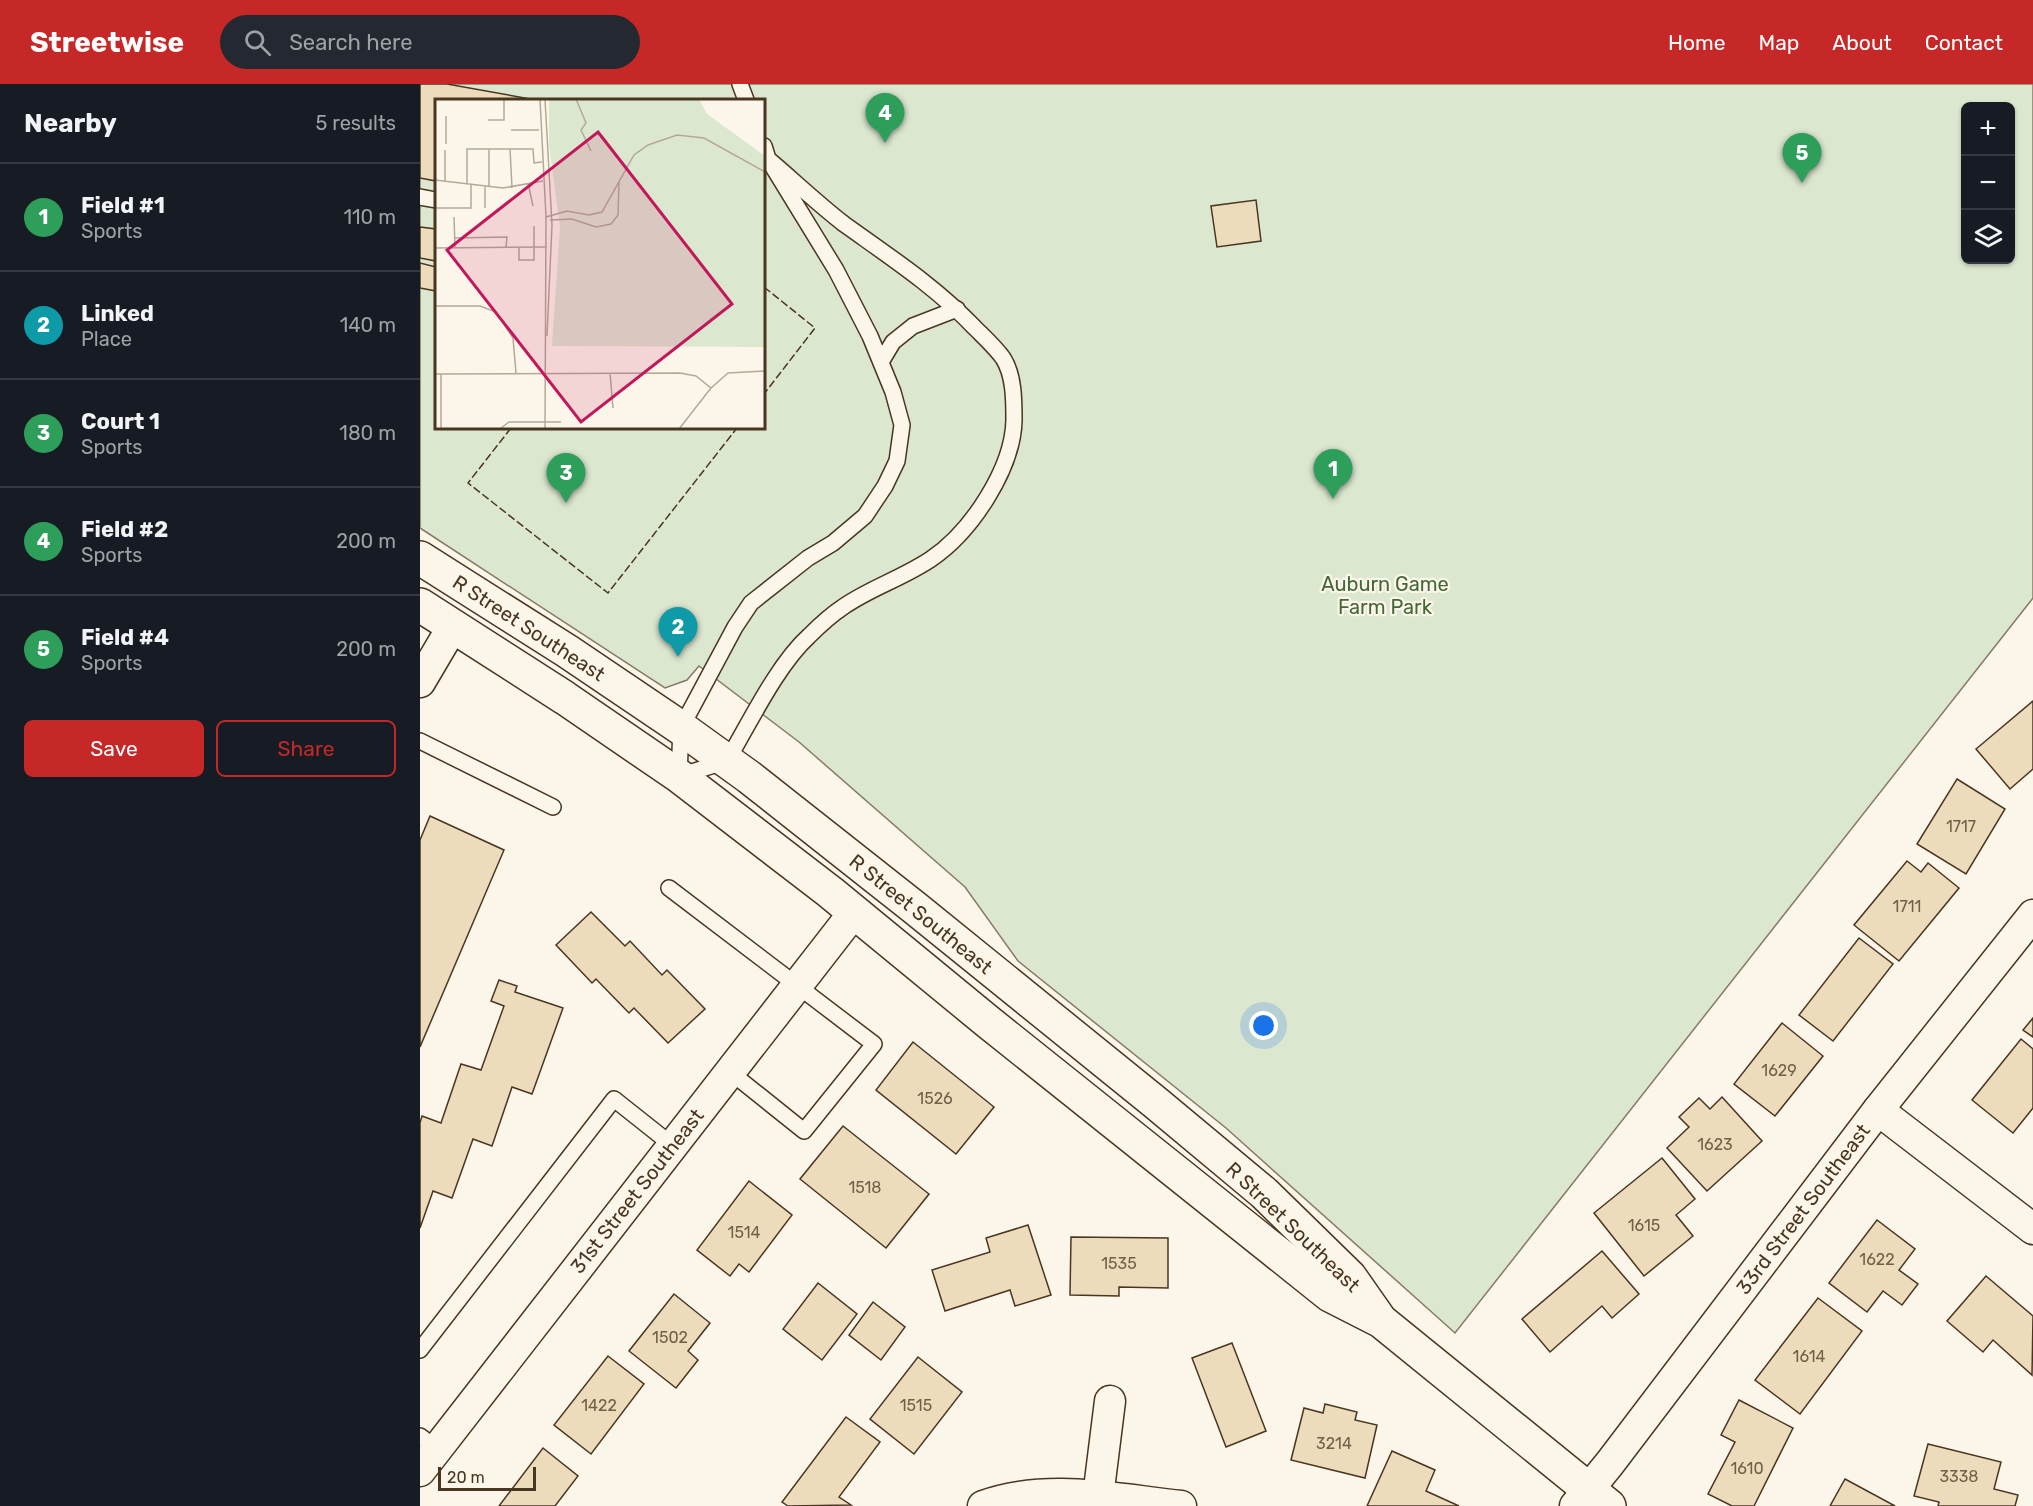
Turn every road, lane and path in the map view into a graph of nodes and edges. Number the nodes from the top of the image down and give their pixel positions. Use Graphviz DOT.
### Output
graph roads {
  1 [pos="740,84"];
  2 [pos="746,99"];
  3 [pos="766,153"];
  4 [pos="420,197"];
  5 [pos="435,200"];
  6 [pos="957,309"];
  7 [pos="881,362"];
  8 [pos="420,558"];
  9 [pos="420,605"];
  10 [pos="453,626"];
  11 [pos="420,682"];
  12 [pos="681,728"];
  13 [pos="420,741"];
  14 [pos="727,761"];
  15 [pos="679,776"];
  16 [pos="553,807"];
  17 [pos="669,888"];
  18 [pos="855,911"];
  19 [pos="2033,915"];
  20 [pos="797,984"];
  21 [pos="729,1071"];
  22 [pos="1878,1110"];
  23 [pos="672,1145"];
  24 [pos="2033,1229"];
  25 [pos="1381,1321"];
  26 [pos="420,1350"];
  27 [pos="1110,1401"];
  28 [pos="426,1452"];
  29 [pos="1098,1497"];
  30 [pos="1591,1500"];
  31 [pos="983,1506"];
  32 [pos="1181,1506"];
  1 -- 2 [label="lane"];
  3 -- 6 [label="lane"];
  3 -- 7 [label="lane"];
  4 -- 5 [label="lane"];
  6 -- 7 [label="lane"];
  6 -- 14 [label="lane"];
  7 -- 12 [label="lane"];
  8 -- 12 [label="street, R Street Southeast"];
  9 -- 10 [label="street, R Street Southeast"];
  10 -- 11 [label="street"];
  10 -- 15 [label="street, R Street Southeast"];
  12 -- 14 [label="street, R Street Southeast"];
  12 -- 15 [label="lane"];
  13 -- 16 [label="lane"];
  14 -- 15 [label="lane"];
  14 -- 25 [label="street, R Street Southeast"];
  15 -- 18 [label="street, R Street Southeast"];
  17 -- 20 [label="lane"];
  18 -- 20 [label="street, 31st Street Southeast"];
  18 -- 25 [label="street, R Street Southeast"];
  19 -- 22 [label="street, 33rd Street Southeast"];
  20 -- 21 [label="street, 31st Street Southeast"];
  20 -- 21 [label="lane"];
  21 -- 23 [label="street, 31st Street Southeast"];
  22 -- 24 [label="street"];
  22 -- 30 [label="street, 33rd Street Southeast"];
  23 -- 26 [label="lane"];
  23 -- 28 [label="street, 31st Street Southeast"];
  25 -- 30 [label="street, R Street Southeast"];
  27 -- 29 [label="street"];
  29 -- 31 [label="street"];
  29 -- 32 [label="street"];
}
